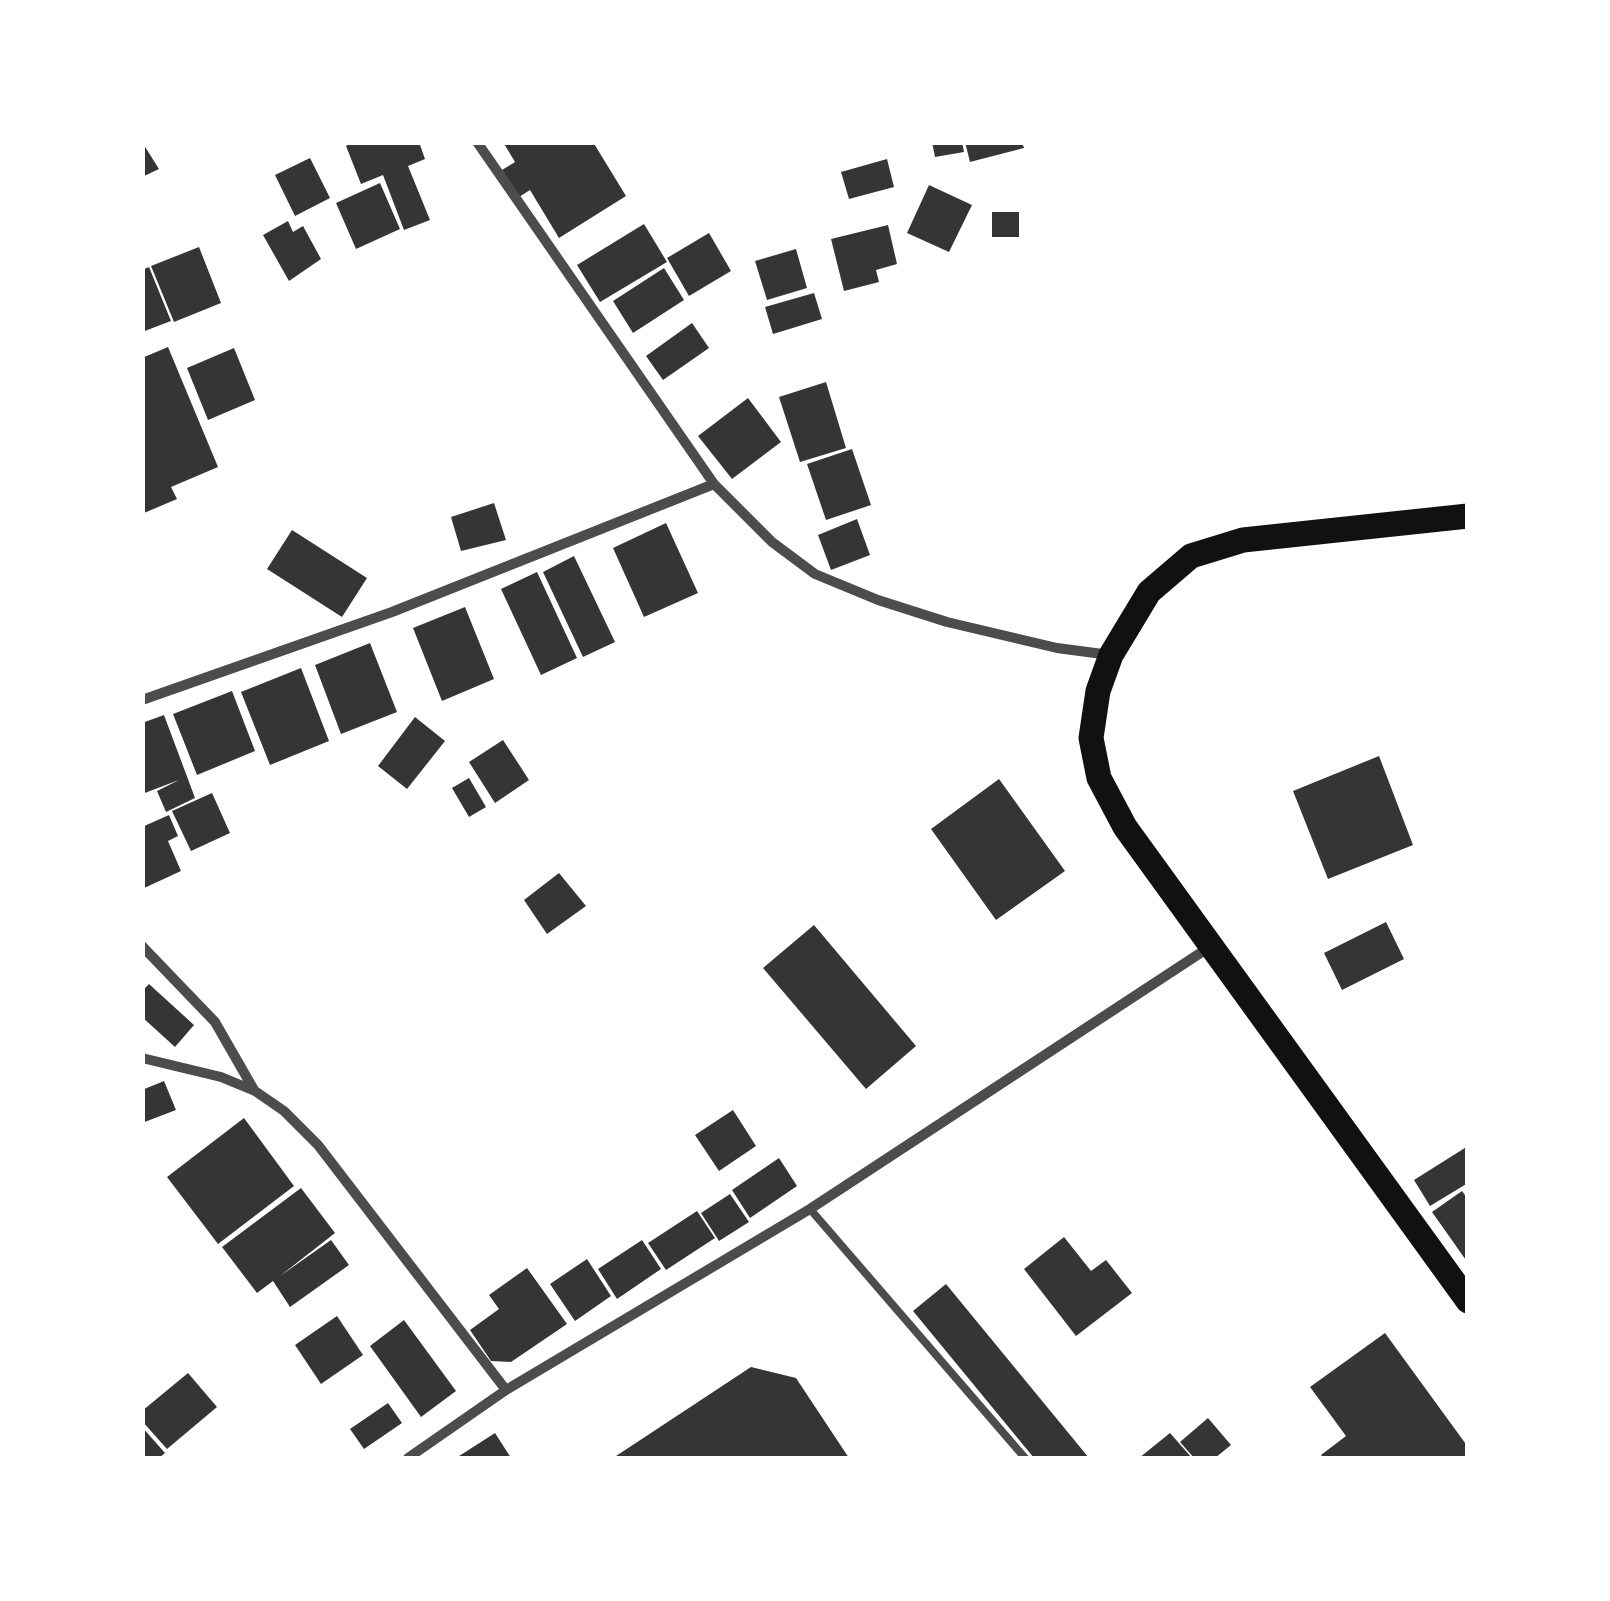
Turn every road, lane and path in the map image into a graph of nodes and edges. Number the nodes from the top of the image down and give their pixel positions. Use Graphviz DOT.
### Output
graph roads {
  1 [pos="477,142"];
  2 [pos="714,484"];
  3 [pos="1468,516"];
  4 [pos="1111,655"];
  5 [pos="142,700"];
  6 [pos="142,946"];
  7 [pos="1209,947"];
  8 [pos="142,1058"];
  9 [pos="255,1091"];
  10 [pos="810,1208"];
  11 [pos="1468,1300"];
  12 [pos="506,1390"];
  13 [pos="408,1458"];
  14 [pos="1025,1458"];
  1 -- 2 [label="street"];
  2 -- 4 [label="street"];
  2 -- 5 [label="street"];
  3 -- 4 [label="main road"];
  4 -- 7 [label="main road"];
  6 -- 9 [label="street"];
  7 -- 10 [label="street"];
  7 -- 11 [label="main road"];
  8 -- 9 [label="street"];
  9 -- 12 [label="street"];
  10 -- 12 [label="street"];
  10 -- 14 [label="lane"];
  12 -- 13 [label="street"];
}
